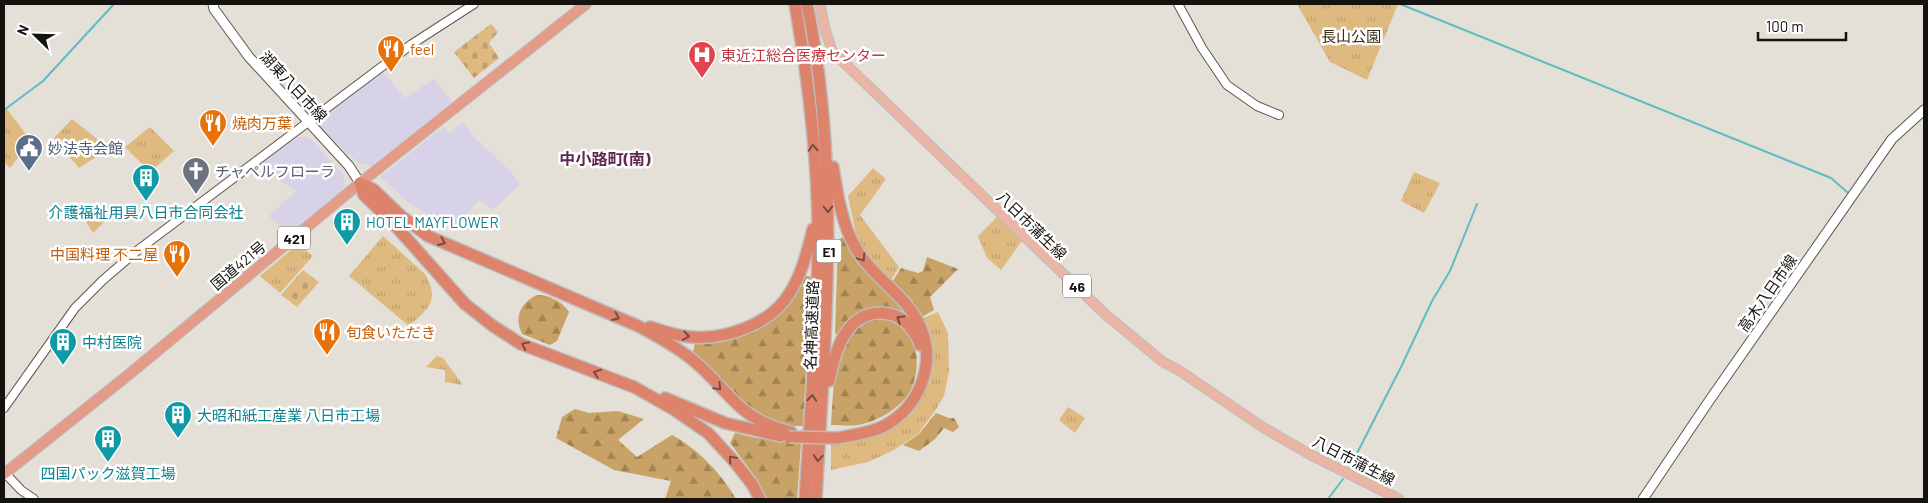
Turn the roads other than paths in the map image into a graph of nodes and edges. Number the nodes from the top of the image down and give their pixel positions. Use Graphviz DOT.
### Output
graph roads {
  1 [pos="213,4"];
  2 [pos="474,4"];
  3 [pos="586,4"];
  4 [pos="795,4"];
  5 [pos="807,4"];
  6 [pos="820,4"];
  7 [pos="1178,4"];
  8 [pos="812,24"];
  9 [pos="1924,110"];
  10 [pos="1279,115"];
  11 [pos="308,122"];
  12 [pos="360,183"];
  13 [pos="816,207"];
  14 [pos="638,326"];
  15 [pos="634,387"];
  16 [pos="4,408"];
  17 [pos="821,411"];
  18 [pos="790,435"];
  19 [pos="838,435"];
  20 [pos="4,474"];
  21 [pos="34,499"];
  22 [pos="760,499"];
  23 [pos="805,499"];
  24 [pos="816,499"];
  25 [pos="1399,499"];
  26 [pos="1643,499"];
  1 -- 11 [label="main road, 湖東八日市線"];
  2 -- 11 [label="street"];
  3 -- 12 [label="highway, 国道421号 / 421"];
  13 -- 4 [label="highway, 名神高速道路 / E1, one-way"];
  5 -- 8 [label="highway, 名神高速道路 / E1"];
  6 -- 25 [label="main road, 八日市蒲生線 / 46"];
  7 -- 10 [label="street"];
  8 -- 17 [label="highway, 名神高速道路 / E1, one-way"];
  8 -- 19 [label="highway, one-way"];
  9 -- 26 [label="main road, 高木八日市線"];
  11 -- 12 [label="main road, 湖東八日市線"];
  11 -- 16 [label="street"];
  12 -- 14 [label="highway, one-way"];
  15 -- 12 [label="highway, one-way"];
  12 -- 20 [label="highway, 国道421号 / 421"];
  14 -- 13 [label="highway, one-way"];
  23 -- 13 [label="highway, 名神高速道路 / E1, one-way"];
  14 -- 18 [label="highway, one-way"];
  15 -- 18 [label="highway"];
  22 -- 15 [label="highway, one-way"];
  19 -- 17 [label="highway, one-way"];
  17 -- 24 [label="highway, 名神高速道路 / E1, one-way"];
  18 -- 19 [label="highway"];
  20 -- 21 [label="street"];
}
